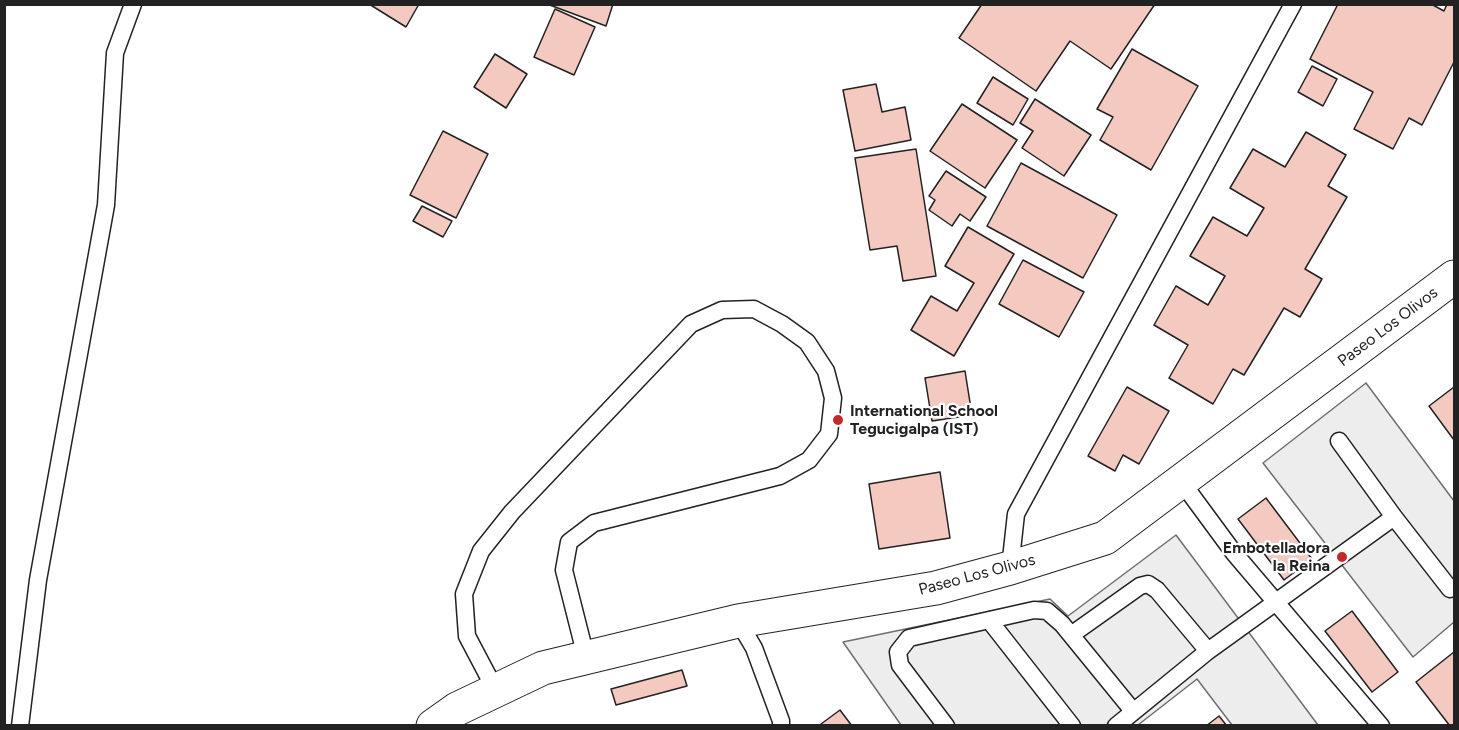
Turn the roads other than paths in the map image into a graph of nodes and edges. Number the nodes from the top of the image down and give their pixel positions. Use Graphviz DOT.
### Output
graph roads {
  1 [pos="133,4"];
  2 [pos="1293,4"];
  3 [pos="1455,278"];
  4 [pos="1339,441"];
  5 [pos="1181,481"];
  6 [pos="1394,517"];
  7 [pos="1010,568"];
  8 [pos="1450,589"];
  9 [pos="1277,603"];
  10 [pos="989,620"];
  11 [pos="738,621"];
  12 [pos="1071,635"];
  13 [pos="1208,651"];
  14 [pos="586,657"];
  15 [pos="496,691"];
  16 [pos="1133,711"];
  17 [pos="20,726"];
  18 [pos="433,726"];
  19 [pos="781,726"];
  20 [pos="946,726"];
  21 [pos="1072,726"];
  22 [pos="1116,726"];
  23 [pos="1381,726"];
  1 -- 17 [label="lane"];
  2 -- 7 [label="lane"];
  3 -- 5 [label="street, Paseo Los Olivos"];
  4 -- 6 [label="lane"];
  5 -- 7 [label="street, Paseo Los Olivos"];
  5 -- 9 [label="lane"];
  6 -- 8 [label="lane"];
  6 -- 9 [label="lane"];
  7 -- 11 [label="street, Paseo Los Olivos"];
  9 -- 13 [label="lane"];
  9 -- 23 [label="lane"];
  10 -- 12 [label="lane"];
  10 -- 20 [label="lane"];
  10 -- 21 [label="lane"];
  11 -- 14 [label="street, Paseo Los Olivos"];
  11 -- 19 [label="lane"];
  12 -- 13 [label="lane"];
  12 -- 16 [label="lane"];
  13 -- 16 [label="lane"];
  14 -- 15 [label="street, Paseo Los Olivos"];
  14 -- 15 [label="lane"];
  15 -- 18 [label="street, Paseo Los Olivos"];
  16 -- 22 [label="lane"];
}
